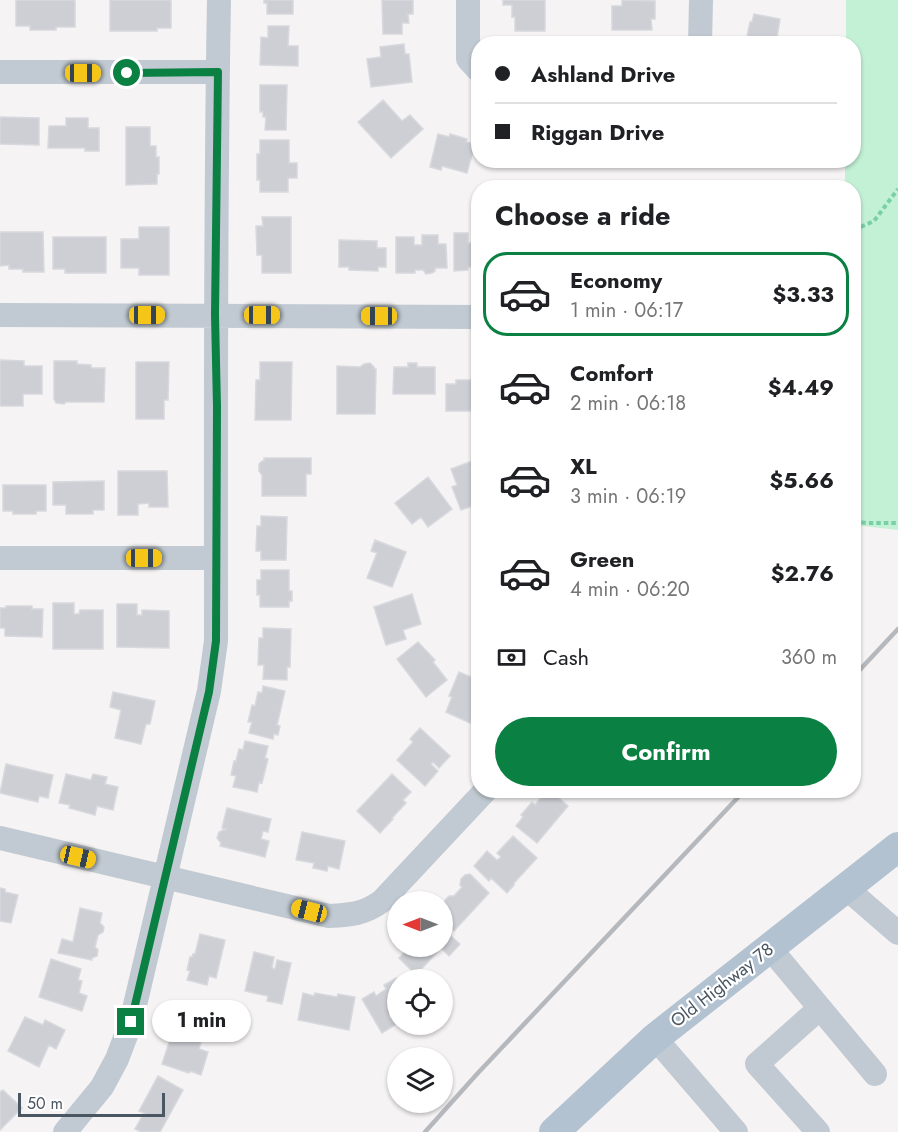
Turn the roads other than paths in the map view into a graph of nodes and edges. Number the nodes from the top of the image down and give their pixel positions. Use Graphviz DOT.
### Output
graph roads {
  1 [pos="219,0"];
  2 [pos="468,0"];
  3 [pos="701,0"];
  4 [pos="700,36"];
  5 [pos="471,39"];
  6 [pos="0,72"];
  7 [pos="218,72"];
  8 [pos="0,315"];
  9 [pos="215,315"];
  10 [pos="471,317"];
  11 [pos="0,558"];
  12 [pos="216,558"];
  13 [pos="479,798"];
  14 [pos="0,838"];
  15 [pos="898,847"];
  16 [pos="164,878"];
  17 [pos="846,888"];
  18 [pos="898,933"];
  19 [pos="770,947"];
  20 [pos="820,1008"];
  21 [pos="655,1038"];
  22 [pos="875,1074"];
  23 [pos="65,1132"];
  24 [pos="554,1132"];
  25 [pos="736,1132"];
  26 [pos="818,1132"];
  1 -- 7 [label="street"];
  2 -- 5 [label="street"];
  3 -- 4 [label="street"];
  6 -- 7 [label="street"];
  7 -- 9 [label="street"];
  8 -- 9 [label="street"];
  9 -- 10 [label="street"];
  9 -- 12 [label="street"];
  11 -- 12 [label="street"];
  12 -- 16 [label="street"];
  13 -- 16 [label="street"];
  14 -- 16 [label="street"];
  15 -- 17 [label="main road, Old Highway 78"];
  16 -- 23 [label="street"];
  17 -- 18 [label="street"];
  17 -- 19 [label="main road, Old Highway 78"];
  19 -- 20 [label="street"];
  19 -- 21 [label="main road, Old Highway 78"];
  20 -- 22 [label="street"];
  20 -- 26 [label="street"];
  21 -- 24 [label="main road, Old Highway 78"];
  21 -- 25 [label="street"];
}
